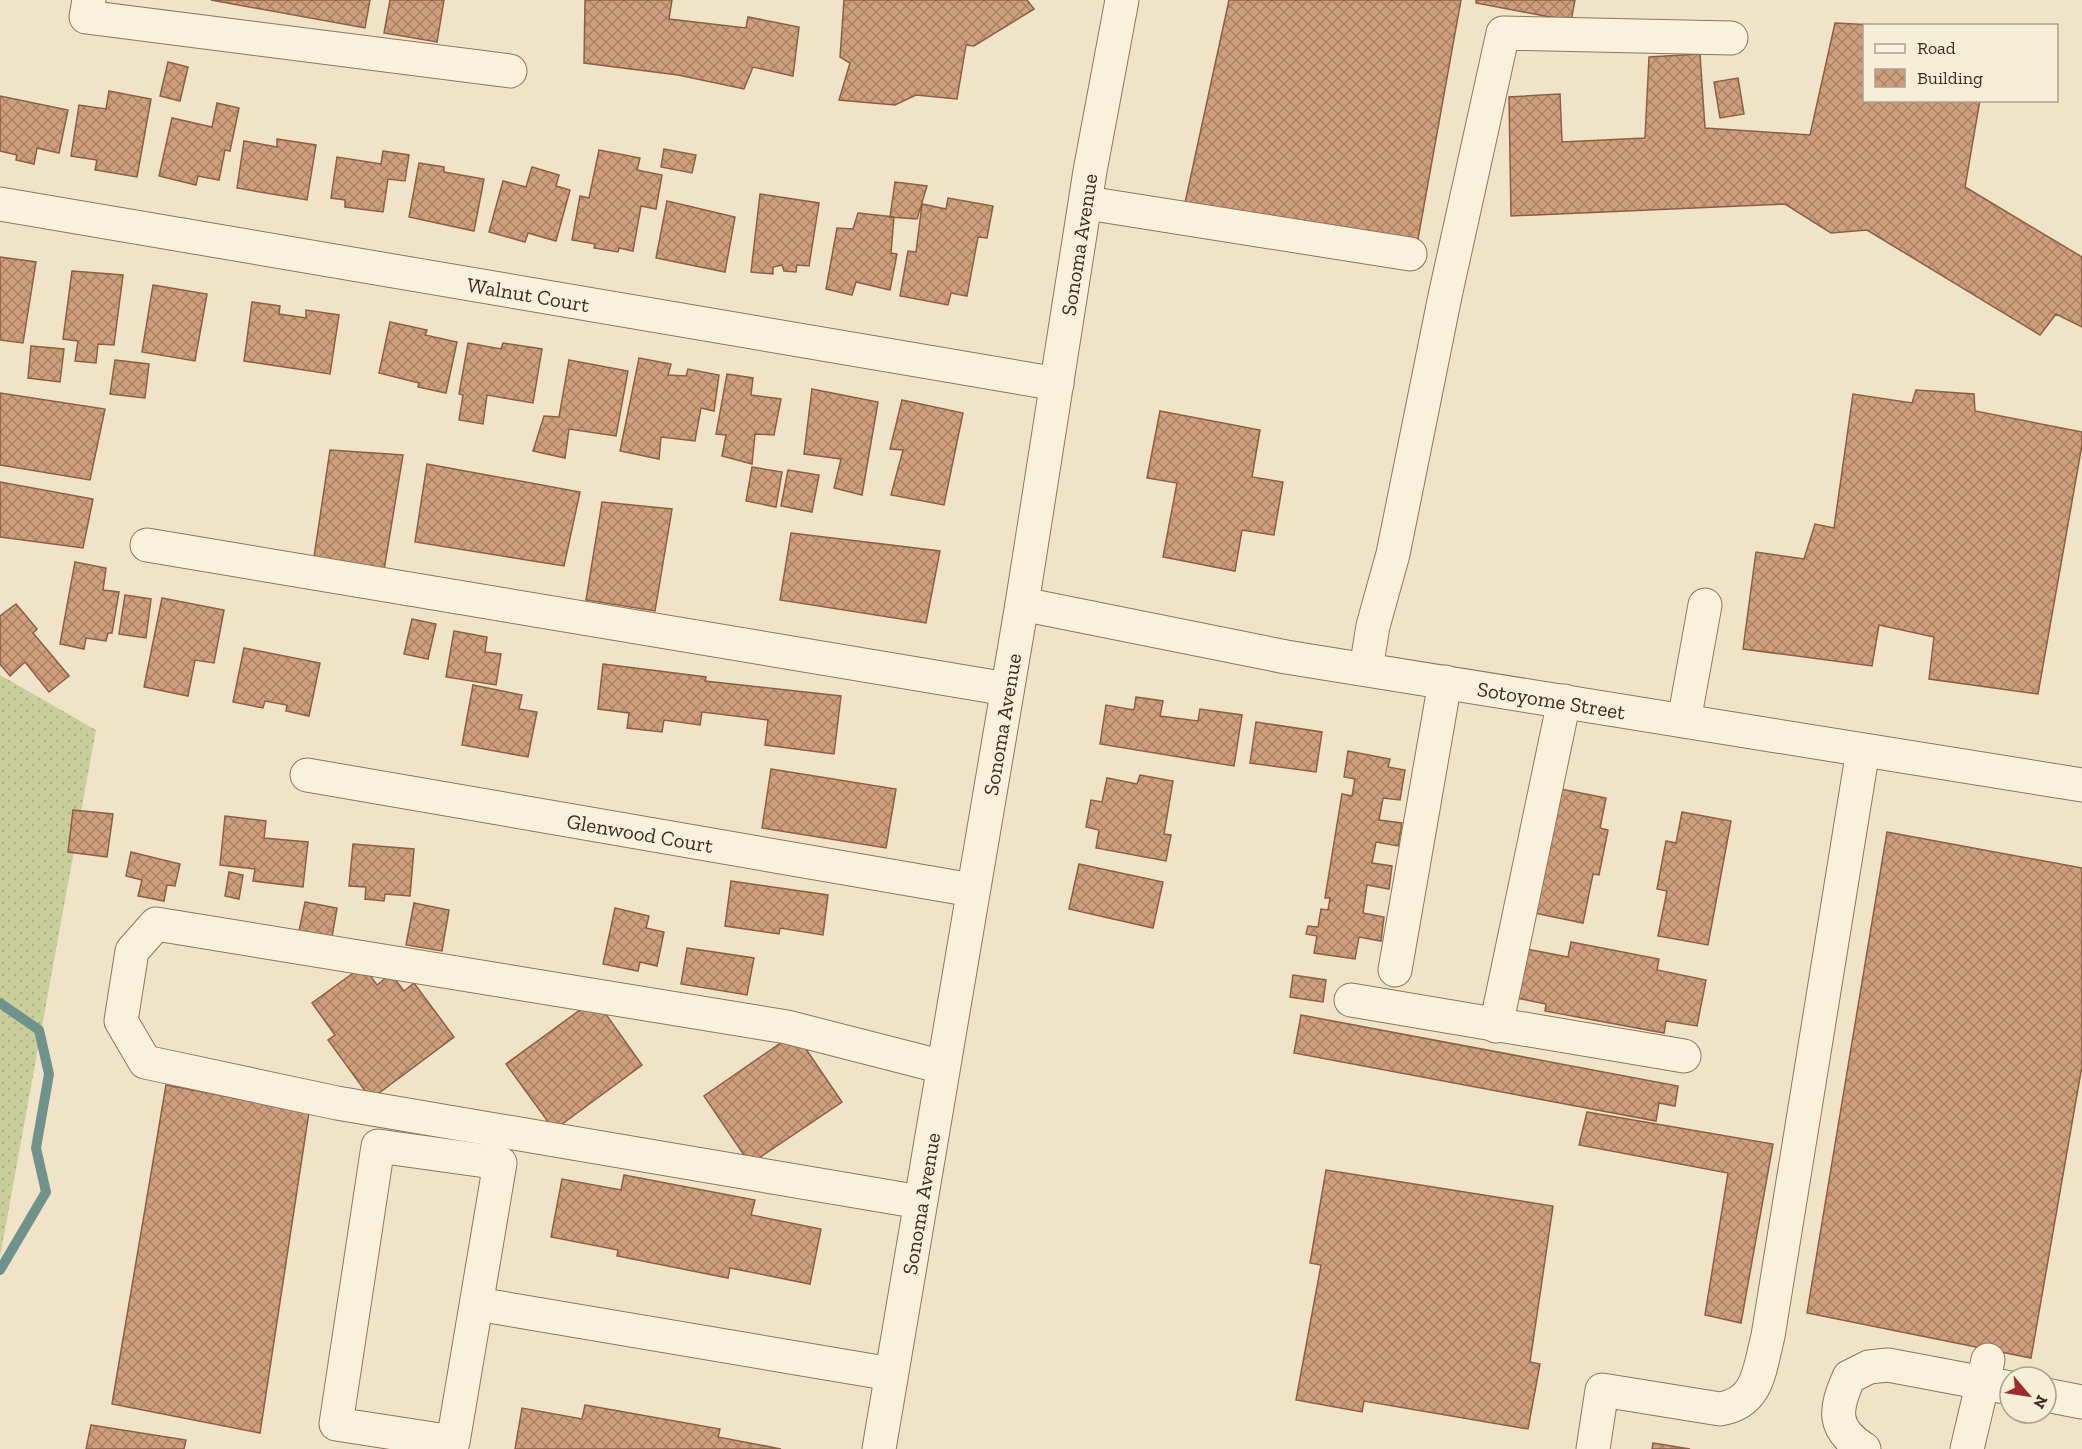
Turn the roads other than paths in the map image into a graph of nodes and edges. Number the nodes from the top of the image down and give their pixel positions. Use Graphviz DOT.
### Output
graph roads {
  1 [pos="89,0"];
  2 [pos="1122,0"];
  3 [pos="1731,38"];
  4 [pos="510,71"];
  5 [pos="1087,203"];
  6 [pos="0,204"];
  7 [pos="1410,254"];
  8 [pos="1057,384"];
  9 [pos="147,545"];
  10 [pos="1022,604"];
  11 [pos="1705,605"];
  12 [pos="1366,669"];
  13 [pos="1445,682"];
  14 [pos="1007,689"];
  15 [pos="1564,701"];
  16 [pos="1684,721"];
  17 [pos="1863,750"];
  18 [pos="307,775"];
  19 [pos="2082,785"];
  20 [pos="972,890"];
  21 [pos="1395,970"];
  22 [pos="1350,1000"];
  23 [pos="1496,1026"];
  24 [pos="1684,1056"];
  25 [pos="943,1067"];
  26 [pos="920,1202"];
  27 [pos="477,1304"];
  28 [pos="891,1374"];
  29 [pos="1994,1377"];
  30 [pos="2058,1397"];
  31 [pos="2082,1402"];
  32 [pos="879,1449"];
  33 [pos="1593,1449"];
  34 [pos="1864,1449"];
  35 [pos="1967,1449"];
  1 -- 4 [label="street"];
  2 -- 5 [label="street, Sonoma Avenue"];
  3 -- 12 [label="street"];
  5 -- 7 [label="street"];
  5 -- 8 [label="street, Sonoma Avenue"];
  6 -- 8 [label="street, Walnut Court"];
  8 -- 10 [label="street, Sonoma Avenue"];
  9 -- 14 [label="street"];
  10 -- 12 [label="street, Sotoyome Street"];
  10 -- 14 [label="street, Sonoma Avenue"];
  11 -- 16 [label="street"];
  12 -- 13 [label="street, Sotoyome Street"];
  13 -- 15 [label="street, Sotoyome Street"];
  13 -- 21 [label="street"];
  14 -- 20 [label="street, Sonoma Avenue"];
  15 -- 16 [label="street, Sotoyome Street"];
  15 -- 23 [label="street"];
  16 -- 17 [label="street, Sotoyome Street"];
  17 -- 19 [label="street, Sotoyome Street"];
  17 -- 33 [label="street"];
  18 -- 20 [label="street, Glenwood Court"];
  20 -- 25 [label="street, Sonoma Avenue"];
  22 -- 23 [label="street"];
  23 -- 24 [label="street"];
  25 -- 26 [label="street, Sonoma Avenue"];
  25 -- 26 [label="street"];
  26 -- 28 [label="street, Sonoma Avenue"];
  27 -- 27 [label="street"];
  27 -- 28 [label="street"];
  28 -- 32 [label="street, Sonoma Avenue"];
  29 -- 34 [label="street"];
  29 -- 35 [label="street"];
  30 -- 31 [label="street"];
}
